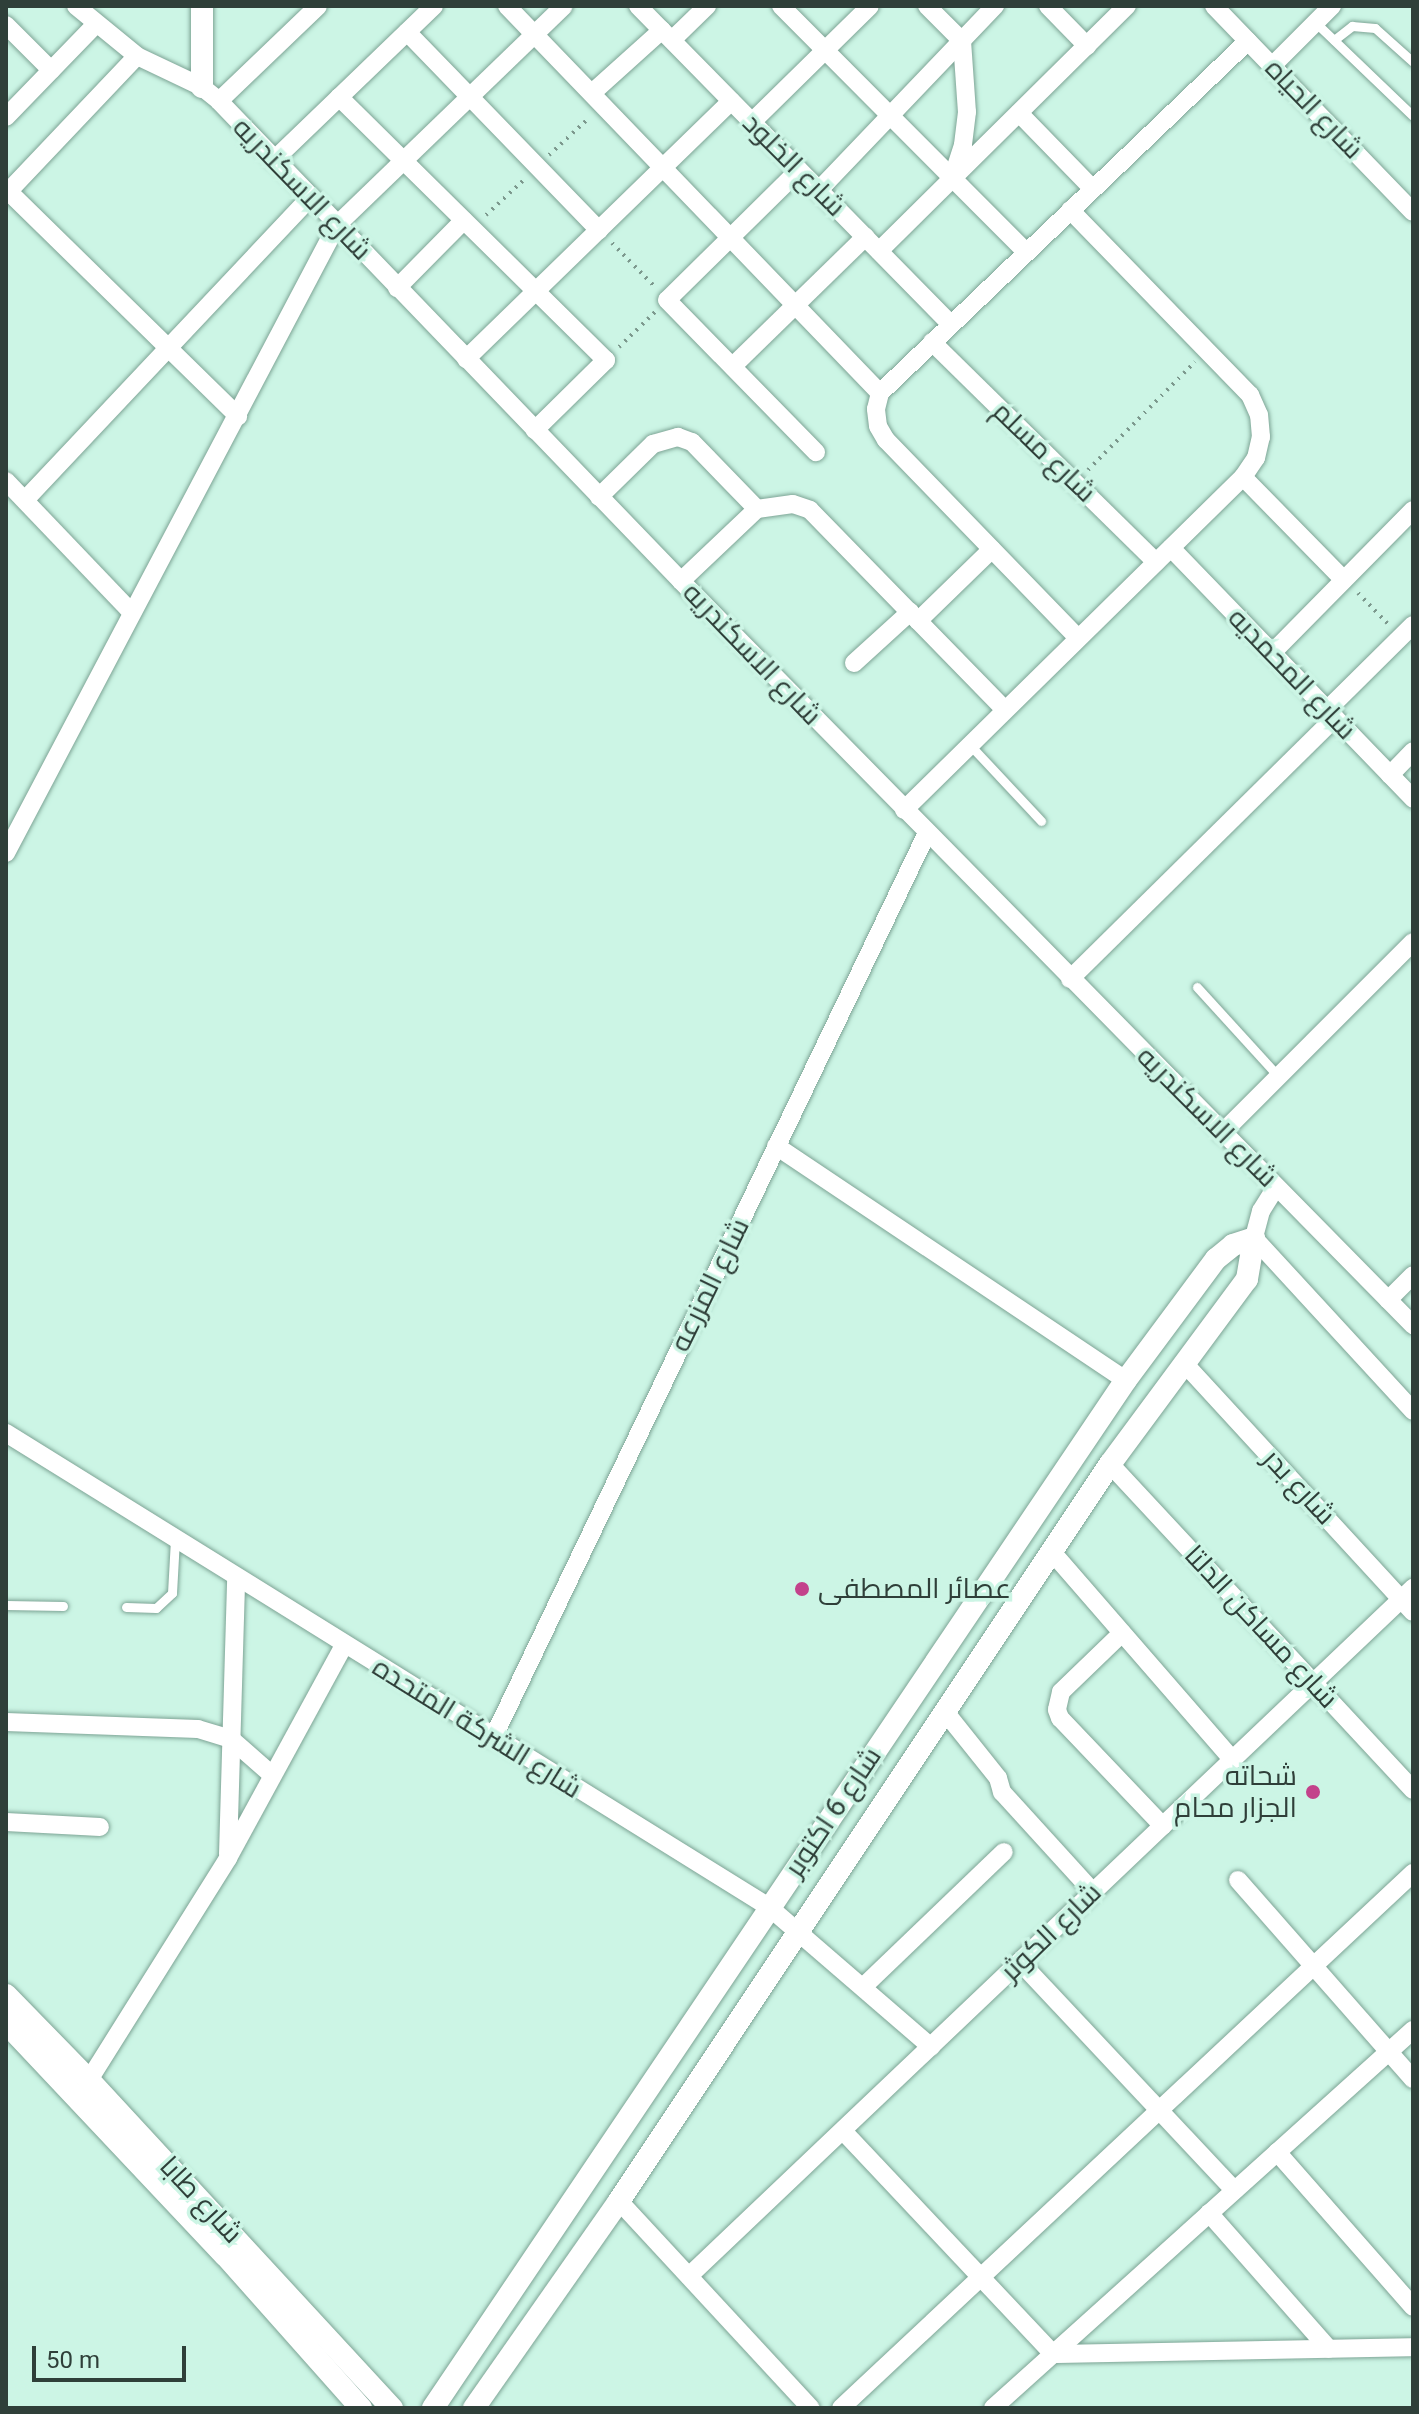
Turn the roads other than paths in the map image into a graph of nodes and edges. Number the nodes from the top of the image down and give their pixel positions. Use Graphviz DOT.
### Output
graph roads {
  1 [pos="76,6"];
  2 [pos="202,6"];
  3 [pos="318,6"];
  4 [pos="434,6"];
  5 [pos="507,6"];
  6 [pos="564,6"];
  7 [pos="638,6"];
  8 [pos="707,6"];
  9 [pos="781,6"];
  10 [pos="870,6"];
  11 [pos="927,6"];
  12 [pos="995,6"];
  13 [pos="1048,6"];
  14 [pos="1127,6"];
  15 [pos="1214,6"];
  16 [pos="1321,12"];
  17 [pos="96,24"];
  18 [pos="6,25"];
  19 [pos="407,32"];
  20 [pos="535,34"];
  21 [pos="667,35"];
  22 [pos="1334,40"];
  23 [pos="962,41"];
  24 [pos="1248,41"];
  25 [pos="1087,46"];
  26 [pos="825,50"];
  27 [pos="137,56"];
  28 [pos="1413,62"];
  29 [pos="1272,66"];
  30 [pos="51,70"];
  31 [pos="592,93"];
  32 [pos="210,94"];
  33 [pos="339,97"];
  34 [pos="470,97"];
  35 [pos="731,101"];
  36 [pos="1019,113"];
  37 [pos="890,115"];
  38 [pos="1413,116"];
  39 [pos="6,117"];
  40 [pos="752,122"];
  41 [pos="274,160"];
  42 [pos="403,161"];
  43 [pos="663,168"];
  44 [pos="799,170"];
  45 [pos="952,178"];
  46 [pos="1093,189"];
  47 [pos="819,190"];
  48 [pos="7,191"];
  49 [pos="310,198"];
  50 [pos="1070,210"];
  51 [pos="1413,212"];
  52 [pos="464,220"];
  53 [pos="337,225"];
  54 [pos="599,230"];
  55 [pos="865,237"];
  56 [pos="731,238"];
  57 [pos="879,251"];
  58 [pos="1026,252"];
  59 [pos="397,288"];
  60 [pos="536,291"];
  61 [pos="796,305"];
  62 [pos="951,324"];
  63 [pos="932,342"];
  64 [pos="168,348"];
  65 [pos="466,359"];
  66 [pos="733,366"];
  67 [pos="880,393"];
  68 [pos="238,416"];
  69 [pos="535,430"];
  70 [pos="816,452"];
  71 [pos="1243,477"];
  72 [pos="6,481"];
  73 [pos="599,497"];
  74 [pos="25,500"];
  75 [pos="757,509"];
  76 [pos="1413,511"];
  77 [pos="1171,548"];
  78 [pos="992,549"];
  79 [pos="1156,562"];
  80 [pos="1344,580"];
  81 [pos="681,581"];
  82 [pos="131,612"];
  83 [pos="914,616"];
  84 [pos="1078,638"];
  85 [pos="1409,638"];
  86 [pos="1272,653"];
  87 [pos="854,663"];
  88 [pos="1005,710"];
  89 [pos="1331,714"];
  90 [pos="970,745"];
  91 [pos="1413,751"];
  92 [pos="1390,775"];
  93 [pos="1413,799"];
  94 [pos="904,810"];
  95 [pos="1041,821"];
  96 [pos="927,833"];
  97 [pos="6,853"];
  98 [pos="1413,942"];
  99 [pos="1070,979"];
  100 [pos="1197,987"];
  101 [pos="1279,1077"];
  102 [pos="1222,1133"];
  103 [pos="776,1146"];
  104 [pos="1276,1187"];
  105 [pos="1254,1238"];
  106 [pos="1413,1275"];
  107 [pos="1388,1300"];
  108 [pos="1413,1325"];
  109 [pos="1184,1363"];
  110 [pos="1126,1380"];
  111 [pos="1413,1411"];
  112 [pos="6,1433"];
  113 [pos="1110,1464"];
  114 [pos="175,1539"];
  115 [pos="1052,1552"];
  116 [pos="236,1577"];
  117 [pos="1409,1600"];
  118 [pos="6,1605"];
  119 [pos="63,1606"];
  120 [pos="126,1607"];
  121 [pos="1122,1633"];
  122 [pos="344,1645"];
  123 [pos="1313,1683"];
  124 [pos="946,1713"];
  125 [pos="6,1722"];
  126 [pos="493,1738"];
  127 [pos="231,1739"];
  128 [pos="1233,1760"];
  129 [pos="272,1775"];
  130 [pos="1413,1790"];
  131 [pos="6,1822"];
  132 [pos="1163,1826"];
  133 [pos="100,1827"];
  134 [pos="1004,1852"];
  135 [pos="228,1858"];
  136 [pos="1413,1873"];
  137 [pos="1238,1880"];
  138 [pos="1093,1892"];
  139 [pos="769,1907"];
  140 [pos="800,1932"];
  141 [pos="1020,1962"];
  142 [pos="1314,1966"];
  143 [pos="863,1987"];
  144 [pos="6,1995"];
  145 [pos="6,2023"];
  146 [pos="1413,2030"];
  147 [pos="931,2047"];
  148 [pos="1389,2051"];
  149 [pos="1413,2079"];
  150 [pos="89,2080"];
  151 [pos="1159,2111"];
  152 [pos="843,2131"];
  153 [pos="1277,2152"];
  154 [pos="1234,2190"];
  155 [pos="619,2201"];
  156 [pos="1209,2213"];
  157 [pos="689,2276"];
  158 [pos="981,2277"];
  159 [pos="1413,2307"];
  160 [pos="1413,2347"];
  161 [pos="1329,2349"];
  162 [pos="1053,2354"];
  163 [pos="361,2408"];
  164 [pos="392,2408"];
  165 [pos="433,2408"];
  166 [pos="474,2408"];
  167 [pos="811,2408"];
  168 [pos="841,2408"];
  169 [pos="993,2408"];
  1 -- 17 [label="street, شارع الاسكندريه"];
  2 -- 32 [label="street"];
  3 -- 32 [label="street"];
  4 -- 19 [label="street"];
  5 -- 20 [label="street"];
  6 -- 20 [label="street"];
  7 -- 21 [label="street, شارع الخلود"];
  8 -- 21 [label="street"];
  9 -- 26 [label="street"];
  10 -- 26 [label="street"];
  11 -- 23 [label="street"];
  12 -- 23 [label="street"];
  13 -- 25 [label="street"];
  14 -- 25 [label="street"];
  15 -- 24 [label="street, شارع الحياه"];
  16 -- 22 [label="lane"];
  16 -- 29 [label="street"];
  17 -- 27 [label="street, شارع الاسكندريه"];
  17 -- 30 [label="street"];
  18 -- 30 [label="street"];
  19 -- 33 [label="street"];
  19 -- 34 [label="street"];
  20 -- 31 [label="street"];
  20 -- 34 [label="street"];
  21 -- 31 [label="street"];
  21 -- 35 [label="street, شارع الخلود"];
  22 -- 28 [label="lane"];
  22 -- 38 [label="lane"];
  23 -- 37 [label="street"];
  23 -- 45 [label="street"];
  24 -- 29 [label="street, شارع الحياه"];
  24 -- 46 [label="street"];
  25 -- 36 [label="street"];
  26 -- 37 [label="street"];
  26 -- 40 [label="street"];
  27 -- 32 [label="street, شارع الاسكندريه"];
  27 -- 48 [label="street"];
  29 -- 51 [label="street, شارع الحياه"];
  30 -- 39 [label="street"];
  31 -- 43 [label="street"];
  32 -- 41 [label="street, شارع الاسكندريه"];
  33 -- 41 [label="street"];
  33 -- 42 [label="street"];
  34 -- 42 [label="street"];
  34 -- 54 [label="street"];
  35 -- 40 [label="street, شارع الخلود"];
  35 -- 43 [label="street"];
  36 -- 45 [label="street"];
  36 -- 46 [label="street"];
  37 -- 45 [label="street"];
  37 -- 47 [label="street"];
  40 -- 44 [label="street, شارع الخلود"];
  41 -- 49 [label="street, شارع الاسكندريه"];
  42 -- 52 [label="street"];
  42 -- 53 [label="street"];
  43 -- 54 [label="street"];
  43 -- 56 [label="street"];
  44 -- 47 [label="street, شارع الخلود"];
  44 -- 56 [label="street"];
  45 -- 57 [label="street"];
  45 -- 58 [label="street"];
  46 -- 50 [label="street"];
  47 -- 55 [label="street, شارع الخلود"];
  48 -- 64 [label="street"];
  49 -- 53 [label="street, شارع الاسكندريه"];
  49 -- 64 [label="street"];
  50 -- 58 [label="street"];
  50 -- 71 [label="street"];
  52 -- 59 [label="street"];
  52 -- 60 [label="street"];
  53 -- 59 [label="street, شارع الاسكندريه"];
  53 -- 68 [label="street"];
  54 -- 60 [label="street"];
  55 -- 57 [label="street, شارع الخلود"];
  55 -- 61 [label="street"];
  56 -- 61 [label="street"];
  56 -- 66 [label="street"];
  57 -- 62 [label="street, شارع الخلود"];
  58 -- 62 [label="street"];
  59 -- 65 [label="street, شارع الاسكندريه"];
  60 -- 65 [label="street"];
  60 -- 69 [label="street"];
  61 -- 66 [label="street"];
  61 -- 67 [label="street"];
  62 -- 63 [label="street"];
  63 -- 67 [label="street"];
  63 -- 79 [label="street, شارع مسلم"];
  64 -- 68 [label="street"];
  64 -- 74 [label="street"];
  65 -- 69 [label="street, شارع الاسكندريه"];
  66 -- 70 [label="street"];
  67 -- 78 [label="street"];
  68 -- 82 [label="street"];
  69 -- 73 [label="street, شارع الاسكندريه"];
  71 -- 77 [label="street"];
  71 -- 80 [label="street"];
  72 -- 74 [label="street"];
  73 -- 75 [label="street"];
  73 -- 81 [label="street, شارع الاسكندريه"];
  74 -- 82 [label="street"];
  75 -- 81 [label="street"];
  75 -- 83 [label="street"];
  76 -- 80 [label="street"];
  77 -- 79 [label="street"];
  77 -- 86 [label="street, شارع المحمديه"];
  78 -- 83 [label="street"];
  78 -- 84 [label="street"];
  79 -- 84 [label="street"];
  80 -- 86 [label="street"];
  81 -- 94 [label="street, شارع الاسكندريه"];
  82 -- 97 [label="street"];
  83 -- 87 [label="street"];
  83 -- 88 [label="street"];
  84 -- 88 [label="street"];
  85 -- 89 [label="street"];
  86 -- 89 [label="street, شارع المحمديه"];
  88 -- 90 [label="street"];
  89 -- 92 [label="street, شارع المحمديه"];
  89 -- 99 [label="street"];
  90 -- 94 [label="street"];
  90 -- 95 [label="lane"];
  91 -- 92 [label="street"];
  92 -- 93 [label="street, شارع المحمديه"];
  94 -- 96 [label="street, شارع الاسكندريه"];
  96 -- 99 [label="street, شارع الاسكندريه"];
  96 -- 103 [label="street, شارع المزرعه"];
  98 -- 101 [label="street"];
  99 -- 102 [label="street, شارع الاسكندريه"];
  100 -- 101 [label="lane"];
  101 -- 102 [label="street"];
  102 -- 104 [label="street, شارع الاسكندريه"];
  103 -- 110 [label="street"];
  103 -- 126 [label="street, شارع المزرعه"];
  104 -- 105 [label="street, شارع 6 اكتوبر"];
  104 -- 107 [label="street, شارع الاسكندريه"];
  105 -- 109 [label="street, شارع 6 اكتوبر"];
  105 -- 110 [label="street, شارع 6 اكتوبر"];
  105 -- 111 [label="street"];
  106 -- 107 [label="street"];
  107 -- 108 [label="street, شارع الاسكندريه"];
  109 -- 113 [label="street, شارع 6 اكتوبر"];
  109 -- 117 [label="street, شارع بدر"];
  110 -- 139 [label="street, شارع 6 اكتوبر"];
  112 -- 114 [label="street, شارع الشركة المتحده"];
  113 -- 115 [label="street, شارع 6 اكتوبر"];
  113 -- 123 [label="street, شارع مساكن الدلتا"];
  114 -- 116 [label="street, شارع الشركة المتحده"];
  114 -- 120 [label="lane"];
  115 -- 121 [label="street"];
  115 -- 124 [label="street, شارع 6 اكتوبر"];
  116 -- 122 [label="street, شارع الشركة المتحده"];
  116 -- 127 [label="street"];
  117 -- 123 [label="street, شارع الكوثر"];
  118 -- 119 [label="lane"];
  121 -- 128 [label="street"];
  121 -- 132 [label="street"];
  122 -- 126 [label="street, شارع الشركة المتحده"];
  122 -- 129 [label="street"];
  123 -- 128 [label="street, شارع الكوثر"];
  123 -- 130 [label="street, شارع مساكن الدلتا"];
  124 -- 138 [label="street"];
  124 -- 140 [label="street, شارع 6 اكتوبر"];
  125 -- 127 [label="street"];
  126 -- 139 [label="street, شارع الشركة المتحده"];
  127 -- 129 [label="street"];
  127 -- 135 [label="street"];
  128 -- 132 [label="street, شارع الكوثر"];
  129 -- 135 [label="street"];
  131 -- 133 [label="street"];
  132 -- 138 [label="street, شارع الكوثر"];
  134 -- 143 [label="street"];
  135 -- 150 [label="street"];
  136 -- 142 [label="street"];
  137 -- 142 [label="street"];
  138 -- 141 [label="street, شارع الكوثر"];
  139 -- 140 [label="street, شارع الشركة المتحده"];
  139 -- 165 [label="street, شارع 6 اكتوبر"];
  140 -- 143 [label="street, شارع الشركة المتحده"];
  140 -- 155 [label="street, شارع 6 اكتوبر"];
  141 -- 147 [label="street, شارع الكوثر"];
  141 -- 151 [label="street"];
  142 -- 148 [label="street"];
  142 -- 151 [label="street"];
  143 -- 147 [label="street, شارع الشركة المتحده"];
  144 -- 150 [label="street, شارع طابا"];
  145 -- 163 [label="street, شارع طابا"];
  146 -- 148 [label="street"];
  147 -- 152 [label="street, شارع الكوثر"];
  148 -- 149 [label="street"];
  148 -- 153 [label="street"];
  150 -- 164 [label="street, شارع طابا"];
  151 -- 154 [label="street"];
  151 -- 158 [label="street"];
  152 -- 157 [label="street, شارع الكوثر"];
  152 -- 158 [label="street"];
  153 -- 154 [label="street"];
  153 -- 159 [label="street"];
  154 -- 156 [label="street"];
  155 -- 157 [label="street"];
  155 -- 166 [label="street, شارع 6 اكتوبر"];
  156 -- 161 [label="street"];
  156 -- 162 [label="street"];
  157 -- 167 [label="street"];
  158 -- 162 [label="street"];
  158 -- 168 [label="street"];
  160 -- 161 [label="street"];
  161 -- 162 [label="street"];
  162 -- 169 [label="street"];
}
